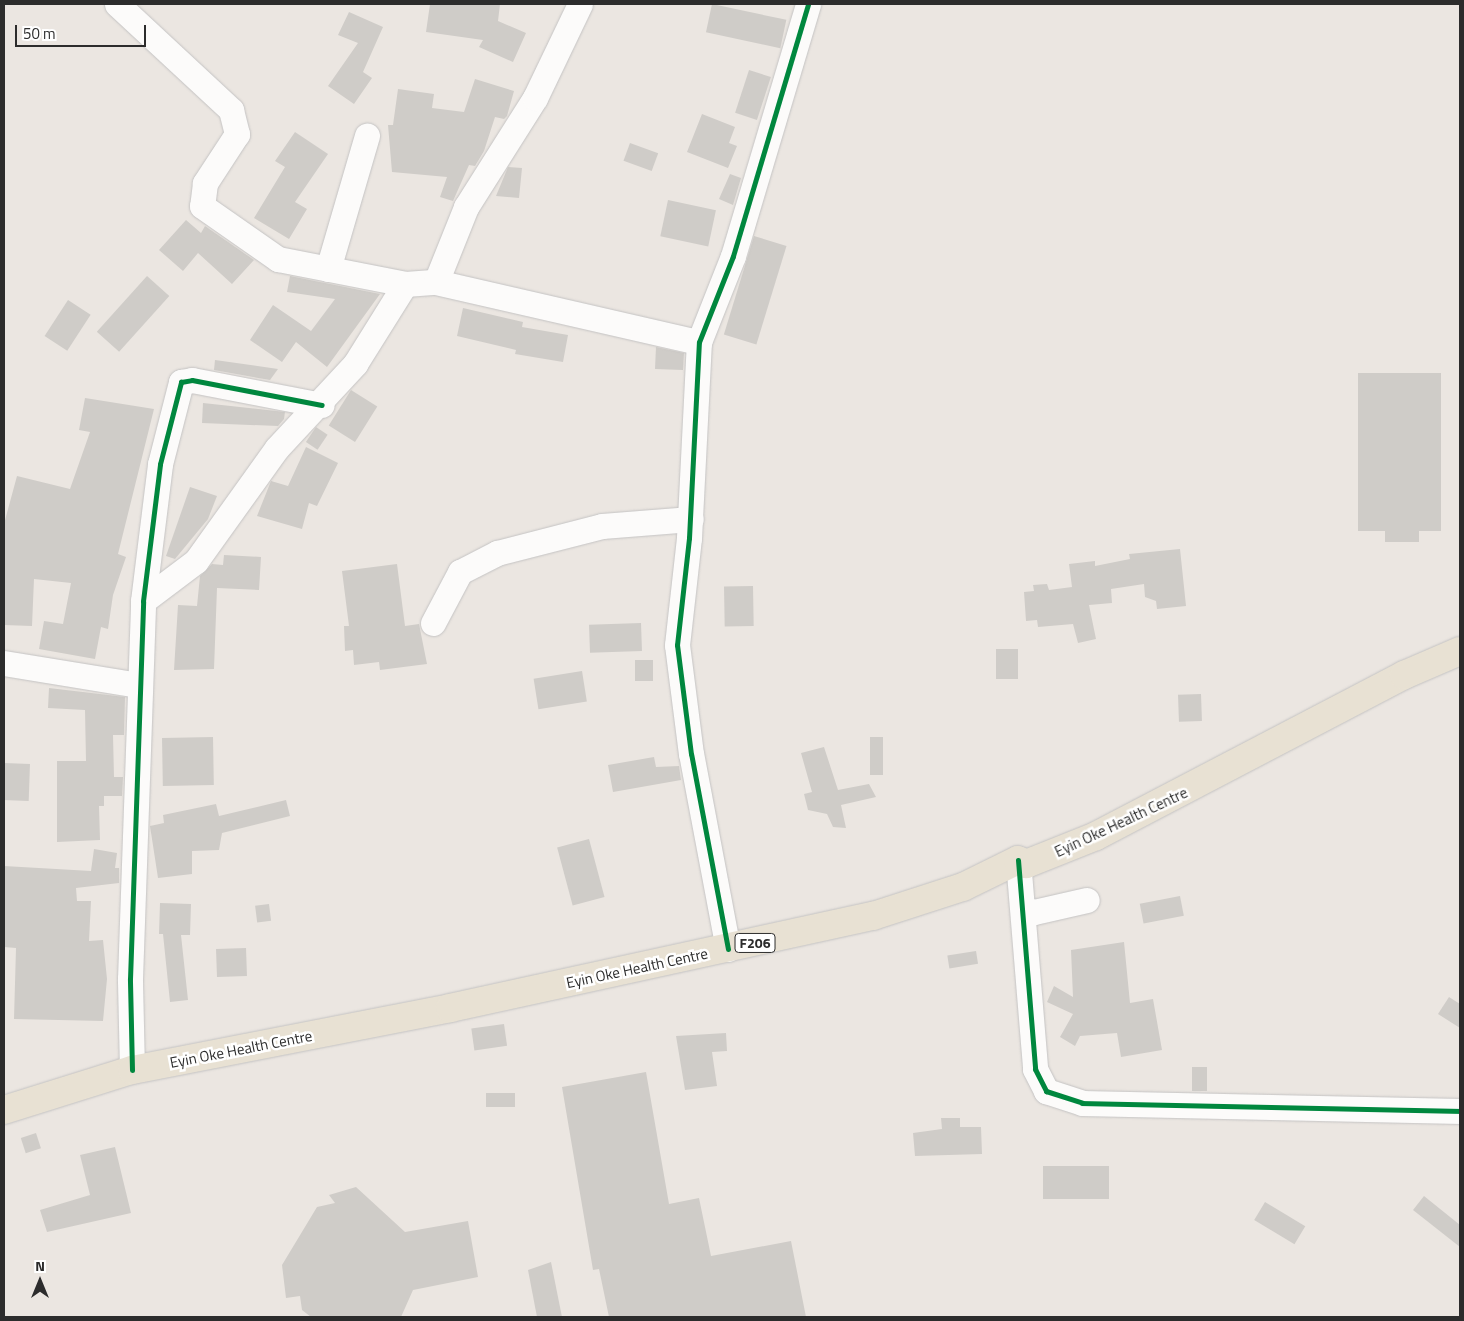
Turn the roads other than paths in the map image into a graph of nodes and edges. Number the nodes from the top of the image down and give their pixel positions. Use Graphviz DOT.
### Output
graph roads {
  1 [pos="117,4"];
  2 [pos="580,4"];
  3 [pos="808,4"];
  4 [pos="367,136"];
  5 [pos="328,269"];
  6 [pos="436,282"];
  7 [pos="405,284"];
  8 [pos="699,342"];
  9 [pos="322,405"];
  10 [pos="691,519"];
  11 [pos="143,601"];
  12 [pos="433,623"];
  13 [pos="1460,651"];
  14 [pos="4,664"];
  15 [pos="139,685"];
  16 [pos="1018,860"];
  17 [pos="1087,900"];
  18 [pos="1024,909"];
  19 [pos="728,948"];
  20 [pos="132,1070"];
  21 [pos="4,1110"];
  22 [pos="1460,1111"];
  1 -- 5 [label="street"];
  2 -- 6 [label="street"];
  3 -- 8 [label="street"];
  4 -- 5 [label="street"];
  5 -- 7 [label="street"];
  6 -- 7 [label="street"];
  6 -- 8 [label="street"];
  7 -- 9 [label="street"];
  8 -- 10 [label="street"];
  9 -- 11 [label="street"];
  9 -- 11 [label="street"];
  10 -- 12 [label="street"];
  10 -- 19 [label="street"];
  11 -- 15 [label="street"];
  13 -- 16 [label="main road, Eyin Oke Health Centre / F206"];
  14 -- 15 [label="street"];
  15 -- 20 [label="street"];
  16 -- 18 [label="street"];
  16 -- 19 [label="main road, Eyin Oke Health Centre / F206"];
  17 -- 18 [label="street"];
  18 -- 22 [label="street"];
  19 -- 20 [label="main road, Eyin Oke Health Centre / F206"];
  20 -- 21 [label="main road, Eyin Oke Health Centre / F206"];
}
